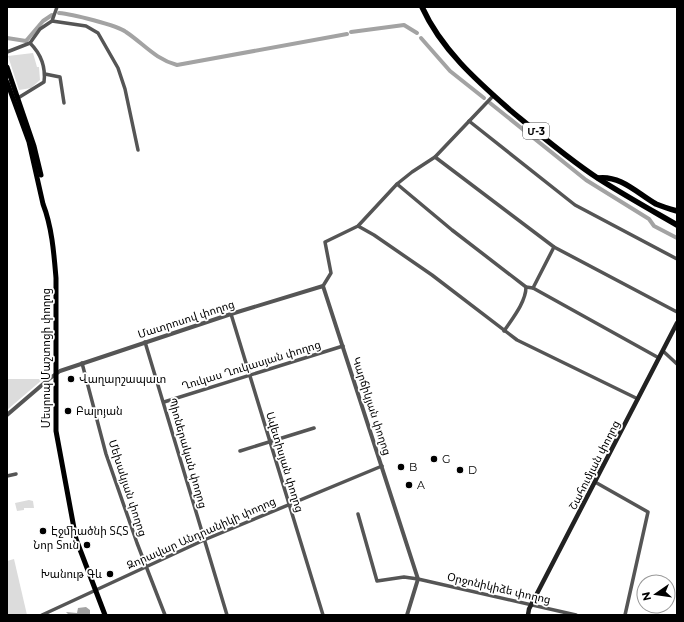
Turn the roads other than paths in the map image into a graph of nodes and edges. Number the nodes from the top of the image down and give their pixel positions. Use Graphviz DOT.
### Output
graph roads {
  1 [pos="57,7"];
  2 [pos="422,7"];
  3 [pos="52,21"];
  4 [pos="30,43"];
  5 [pos="7,52"];
  6 [pos="7,67"];
  7 [pos="45,74"];
  8 [pos="7,82"];
  9 [pos="494,95"];
  10 [pos="18,98"];
  11 [pos="64,103"];
  12 [pos="469,121"];
  13 [pos="138,150"];
  14 [pos="435,157"];
  15 [pos="598,178"];
  16 [pos="397,184"];
  17 [pos="677,211"];
  18 [pos="47,213"];
  19 [pos="677,225"];
  20 [pos="358,226"];
  21 [pos="554,247"];
  22 [pos="677,258"];
  23 [pos="323,286"];
  24 [pos="526,287"];
  25 [pos="533,288"];
  26 [pos="677,312"];
  27 [pos="231,314"];
  28 [pos="677,323"];
  29 [pos="504,331"];
  30 [pos="145,342"];
  31 [pos="343,346"];
  32 [pos="662,351"];
  33 [pos="659,358"];
  34 [pos="82,363"];
  35 [pos="677,364"];
  36 [pos="56,374"];
  37 [pos="250,374"];
  38 [pos="638,398"];
  39 [pos="164,402"];
  40 [pos="7,415"];
  41 [pos="314,428"];
  42 [pos="269,441"];
  43 [pos="240,451"];
  44 [pos="382,466"];
  45 [pos="16,474"];
  46 [pos="7,476"];
  47 [pos="595,482"];
  48 [pos="288,504"];
  49 [pos="358,514"];
  50 [pos="204,540"];
  51 [pos="146,567"];
  52 [pos="418,579"];
  53 [pos="96,591"];
  54 [pos="531,605"];
  55 [pos="571,614"];
  56 [pos="42,615"];
  57 [pos="106,615"];
  58 [pos="165,615"];
  59 [pos="227,615"];
  60 [pos="322,615"];
  61 [pos="408,615"];
  62 [pos="528,615"];
  63 [pos="576,615"];
  64 [pos="625,615"];
  1 -- 3 [label="street"];
  2 -- 9 [label="highway, Մ-3"];
  3 -- 4 [label="street"];
  3 -- 13 [label="street"];
  4 -- 5 [label="street"];
  4 -- 7 [label="street"];
  6 -- 10 [label="main road"];
  7 -- 10 [label="street"];
  7 -- 11 [label="street"];
  8 -- 18 [label="main road"];
  9 -- 12 [label="street"];
  9 -- 15 [label="highway, Մ-3"];
  10 -- 18 [label="main road"];
  12 -- 14 [label="street"];
  12 -- 22 [label="street"];
  14 -- 16 [label="street"];
  14 -- 21 [label="street"];
  15 -- 17 [label="highway"];
  15 -- 19 [label="highway, Մ-3"];
  16 -- 20 [label="street"];
  16 -- 24 [label="street"];
  18 -- 36 [label="main road, Մեսրոպ Մաշտոցի փողոց"];
  20 -- 23 [label="street"];
  20 -- 29 [label="street"];
  21 -- 25 [label="street"];
  21 -- 26 [label="street"];
  23 -- 27 [label="street, Մատրոսով փողոց"];
  23 -- 31 [label="street, Կարճիկյան փողոց"];
  24 -- 25 [label="street"];
  24 -- 29 [label="street"];
  25 -- 33 [label="street"];
  27 -- 30 [label="street, Մատրոսով փողոց"];
  27 -- 37 [label="street, Ավետիսյան փողոց"];
  28 -- 32 [label="main road, Շահումյան փողոց"];
  29 -- 38 [label="street"];
  30 -- 34 [label="street, Մատրոսով փողոց"];
  30 -- 39 [label="street, Պիոներական փողոց"];
  31 -- 37 [label="street, Ղուկաս Ղուկասյան փողոց"];
  31 -- 44 [label="street, Կարճիկյան փողոց"];
  32 -- 33 [label="main road, Շահումյան փողոց"];
  32 -- 35 [label="street"];
  33 -- 38 [label="main road, Շահումյան փողոց"];
  34 -- 36 [label="street, Մատրոսով փողոց"];
  34 -- 51 [label="street, Մեխակյան փողոց"];
  36 -- 40 [label="street, Մատրոսով փողոց"];
  36 -- 53 [label="main road, Մեսրոպ Մաշտոցի փողոց"];
  37 -- 39 [label="street, Ղուկաս Ղուկասյան փողոց"];
  37 -- 42 [label="street, Ավետիսյան փողոց"];
  38 -- 47 [label="main road, Շահումյան փողոց"];
  39 -- 50 [label="street, Պիոներական փողոց"];
  41 -- 42 [label="street"];
  42 -- 43 [label="street"];
  42 -- 48 [label="street, Ավետիսյան փողոց"];
  44 -- 48 [label="street, Զորավար Անդրանիկի փողոց"];
  44 -- 52 [label="street, Կարճիկյան փողոց"];
  45 -- 46 [label="street"];
  47 -- 54 [label="main road, Շահումյան փողոց"];
  47 -- 64 [label="street"];
  48 -- 50 [label="street, Զորավար Անդրանիկի փողոց"];
  48 -- 60 [label="street, Ավետիսյան փողոց"];
  49 -- 52 [label="street, Օրջոնիկիձե փողոց"];
  50 -- 51 [label="street, Զորավար Անդրանիկի փողոց"];
  50 -- 59 [label="street, Պիոներական փողոց"];
  51 -- 53 [label="street, Զորավար Անդրանիկի փողոց"];
  51 -- 58 [label="street, Մեխակյան փողոց"];
  52 -- 54 [label="street, Օրջոնիկիձե փողոց"];
  52 -- 61 [label="street"];
  53 -- 56 [label="street, Զորավար Անդրանիկի փողոց"];
  53 -- 57 [label="main road, Մեսրոպ Մաշտոցի փողոց"];
  54 -- 55 [label="street, Օրջոնիկիձե փողոց"];
  54 -- 62 [label="main road, Շահումյան փողոց"];
  55 -- 63 [label="street, Օրջոնիկիձե փողոց"];
}
